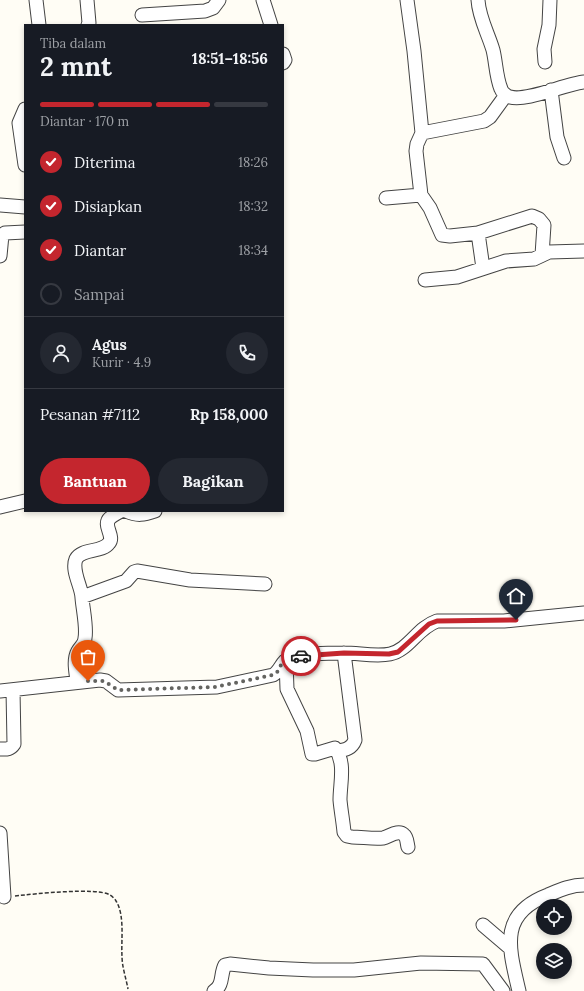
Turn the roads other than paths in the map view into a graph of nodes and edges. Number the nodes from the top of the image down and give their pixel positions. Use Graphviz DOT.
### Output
graph roads {
  1 [pos="36,0"];
  2 [pos="87,0"];
  3 [pos="219,0"];
  4 [pos="263,0"];
  5 [pos="407,0"];
  6 [pos="478,0"];
  7 [pos="550,0"];
  8 [pos="142,15"];
  9 [pos="39,24"];
  10 [pos="88,24"];
  11 [pos="271,24"];
  12 [pos="545,62"];
  13 [pos="584,82"];
  14 [pos="551,90"];
  15 [pos="506,95"];
  16 [pos="24,111"];
  17 [pos="422,133"];
  18 [pos="24,158"];
  19 [pos="564,158"];
  20 [pos="421,195"];
  21 [pos="386,198"];
  22 [pos="0,206"];
  23 [pos="24,207"];
  24 [pos="24,232"];
  25 [pos="478,233"];
  26 [pos="584,250"];
  27 [pos="542,255"];
  28 [pos="0,256"];
  29 [pos="483,268"];
  30 [pos="425,280"];
  31 [pos="24,501"];
  32 [pos="0,507"];
  33 [pos="119,512"];
  34 [pos="128,512"];
  35 [pos="151,512"];
  36 [pos="265,584"];
  37 [pos="82,597"];
  38 [pos="584,613"];
  39 [pos="344,653"];
  40 [pos="286,661"];
  41 [pos="77,681"];
  42 [pos="6,690"];
  43 [pos="0,749"];
  44 [pos="337,751"];
  45 [pos="0,836"];
  46 [pos="408,847"];
  47 [pos="584,885"];
  48 [pos="4,897"];
  49 [pos="483,925"];
  50 [pos="510,948"];
  51 [pos="214,991"];
  52 [pos="503,991"];
  53 [pos="519,991"];
  1 -- 9 [label="street"];
  2 -- 10 [label="street"];
  3 -- 8 [label="street"];
  4 -- 11 [label="street"];
  5 -- 17 [label="street"];
  6 -- 15 [label="street"];
  7 -- 12 [label="street"];
  13 -- 14 [label="street"];
  14 -- 15 [label="street"];
  14 -- 19 [label="street"];
  15 -- 17 [label="street"];
  16 -- 18 [label="street"];
  17 -- 20 [label="street"];
  20 -- 21 [label="street"];
  20 -- 25 [label="street"];
  22 -- 23 [label="street"];
  24 -- 28 [label="street"];
  25 -- 27 [label="street"];
  25 -- 29 [label="street"];
  26 -- 27 [label="street"];
  27 -- 29 [label="street"];
  29 -- 30 [label="street"];
  31 -- 32 [label="street"];
  33 -- 37 [label="street"];
  34 -- 35 [label="street"];
  36 -- 37 [label="street"];
  37 -- 41 [label="street"];
  38 -- 39 [label="street"];
  39 -- 40 [label="street"];
  39 -- 44 [label="street"];
  40 -- 41 [label="street"];
  40 -- 44 [label="street"];
  41 -- 42 [label="street"];
  42 -- 43 [label="street"];
  44 -- 46 [label="street"];
  45 -- 48 [label="street"];
  47 -- 50 [label="street"];
  49 -- 50 [label="street"];
  50 -- 53 [label="street"];
  51 -- 52 [label="street"];
}
